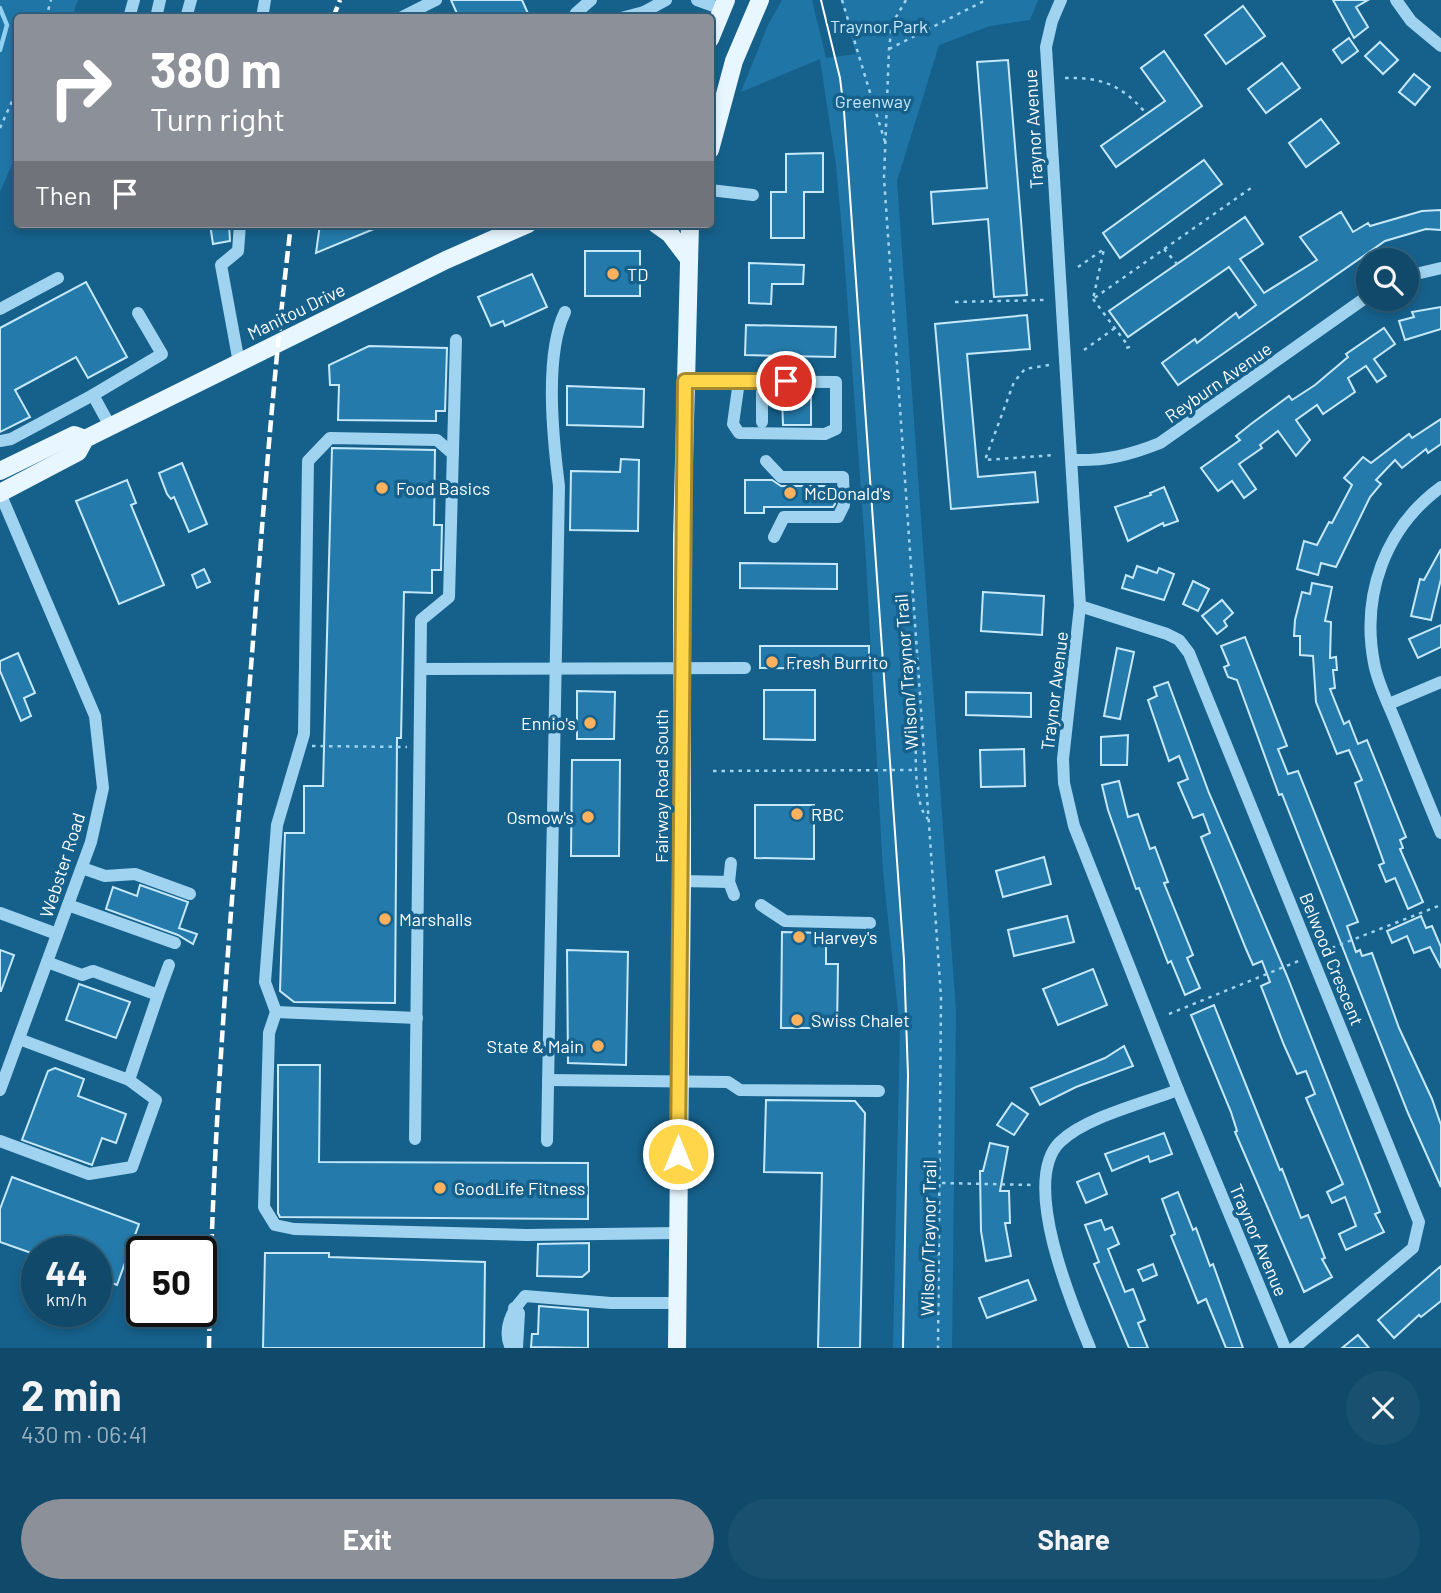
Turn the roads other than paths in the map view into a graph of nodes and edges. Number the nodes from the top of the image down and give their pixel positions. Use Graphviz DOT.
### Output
graph roads {
  1 [pos="436,0"];
  2 [pos="591,0"];
  3 [pos="666,0"];
  4 [pos="697,0"];
  5 [pos="760,0"];
  6 [pos="1060,0"];
  7 [pos="1396,0"];
  8 [pos="724,5"];
  9 [pos="408,14"];
  10 [pos="576,14"];
  11 [pos="648,14"];
  12 [pos="714,29"];
  13 [pos="1440,43"];
  14 [pos="714,135"];
  15 [pos="714,190"];
  16 [pos="753,195"];
  17 [pos="240,228"];
  18 [pos="519,228"];
  19 [pos="662,228"];
  20 [pos="690,228"];
  21 [pos="689,259"];
  22 [pos="1441,268"];
  23 [pos="1419,273"];
  24 [pos="58,278"];
  25 [pos="1356,304"];
  26 [pos="0,309"];
  27 [pos="565,312"];
  28 [pos="138,313"];
  29 [pos="456,340"];
  30 [pos="239,363"];
  31 [pos="685,381"];
  32 [pos="739,381"];
  33 [pos="762,381"];
  34 [pos="93,394"];
  35 [pos="762,422"];
  36 [pos="110,426"];
  37 [pos="16,437"];
  38 [pos="85,439"];
  39 [pos="0,441"];
  40 [pos="453,454"];
  41 [pos="26,459"];
  42 [pos="1073,460"];
  43 [pos="766,461"];
  44 [pos="0,471"];
  45 [pos="1441,487"];
  46 [pos="0,493"];
  47 [pos="774,537"];
  48 [pos="1080,606"];
  49 [pos="682,668"];
  50 [pos="745,668"];
  51 [pos="421,669"];
  52 [pos="556,669"];
  53 [pos="1441,681"];
  54 [pos="1389,704"];
  55 [pos="1441,833"];
  56 [pos="731,863"];
  57 [pos="82,868"];
  58 [pos="682,881"];
  59 [pos="729,882"];
  60 [pos="190,894"];
  61 [pos="734,895"];
  62 [pos="68,905"];
  63 [pos="761,905"];
  64 [pos="0,913"];
  65 [pos="870,923"];
  66 [pos="57,934"];
  67 [pos="175,943"];
  68 [pos="47,962"];
  69 [pos="169,965"];
  70 [pos="158,995"];
  71 [pos="276,1012"];
  72 [pos="417,1018"];
  73 [pos="19,1040"];
  74 [pos="129,1080"];
  75 [pos="548,1080"];
  76 [pos="678,1083"];
  77 [pos="0,1090"];
  78 [pos="1178,1090"];
  79 [pos="879,1091"];
  80 [pos="415,1139"];
  81 [pos="0,1141"];
  82 [pos="547,1141"];
  83 [pos="678,1233"];
  84 [pos="677,1303"];
  85 [pos="514,1307"];
  86 [pos="511,1348"];
  87 [pos="517,1348"];
  88 [pos="677,1348"];
  89 [pos="1090,1348"];
  90 [pos="1285,1348"];
  91 [pos="1294,1348"];
  1 -- 9 [label="street"];
  2 -- 10 [label="street"];
  3 -- 11 [label="street"];
  4 -- 8 [label="street"];
  5 -- 14 [label="main road"];
  6 -- 42 [label="street, Traynor Avenue"];
  7 -- 13 [label="street"];
  8 -- 12 [label="main road"];
  15 -- 16 [label="street"];
  17 -- 30 [label="street"];
  18 -- 30 [label="main road, Manitou Drive"];
  19 -- 21 [label="main road"];
  20 -- 21 [label="main road, Fairway Road South"];
  21 -- 31 [label="main road, Fairway Road South"];
  22 -- 23 [label="street"];
  24 -- 26 [label="street"];
  25 -- 42 [label="street, Reyburn Avenue"];
  27 -- 52 [label="street"];
  28 -- 34 [label="street"];
  29 -- 40 [label="street"];
  30 -- 36 [label="main road, Manitou Drive"];
  31 -- 32 [label="street"];
  31 -- 49 [label="main road, Fairway Road South"];
  32 -- 33 [label="street"];
  32 -- 33 [label="street"];
  33 -- 35 [label="street"];
  34 -- 36 [label="street"];
  34 -- 37 [label="street"];
  36 -- 38 [label="main road, Manitou Drive"];
  37 -- 39 [label="street"];
  37 -- 41 [label="street"];
  38 -- 41 [label="main road, Manitou Drive"];
  38 -- 46 [label="main road, Manitou Drive"];
  40 -- 51 [label="street"];
  40 -- 71 [label="street"];
  41 -- 44 [label="main road, Manitou Drive"];
  42 -- 48 [label="street, Traynor Avenue"];
  43 -- 47 [label="street"];
  45 -- 54 [label="street"];
  46 -- 57 [label="street, Webster Road"];
  48 -- 78 [label="street, Traynor Avenue"];
  48 -- 91 [label="street, Belwood Crescent"];
  49 -- 50 [label="street"];
  49 -- 52 [label="street"];
  49 -- 58 [label="main road, Fairway Road South"];
  51 -- 52 [label="street"];
  51 -- 72 [label="street"];
  52 -- 75 [label="street"];
  53 -- 54 [label="street"];
  54 -- 55 [label="street"];
  56 -- 59 [label="street"];
  57 -- 60 [label="street"];
  57 -- 62 [label="street, Webster Road"];
  58 -- 59 [label="street"];
  58 -- 76 [label="main road, Fairway Road South"];
  59 -- 61 [label="street"];
  62 -- 66 [label="street, Webster Road"];
  62 -- 67 [label="street"];
  63 -- 65 [label="street"];
  64 -- 66 [label="street"];
  66 -- 68 [label="street, Webster Road"];
  68 -- 70 [label="street"];
  68 -- 73 [label="street, Webster Road"];
  69 -- 70 [label="street"];
  70 -- 74 [label="street"];
  71 -- 72 [label="street"];
  71 -- 83 [label="street"];
  72 -- 80 [label="street"];
  73 -- 74 [label="street"];
  73 -- 77 [label="street, Webster Road"];
  74 -- 81 [label="street"];
  75 -- 76 [label="street"];
  75 -- 82 [label="street"];
  76 -- 79 [label="street"];
  76 -- 83 [label="main road, Fairway Road South"];
  78 -- 89 [label="street"];
  78 -- 90 [label="street, Traynor Avenue"];
  83 -- 84 [label="main road, Fairway Road South"];
  84 -- 85 [label="street"];
  84 -- 88 [label="main road, Fairway Road South"];
  85 -- 86 [label="street"];
  85 -- 87 [label="street"];
}
